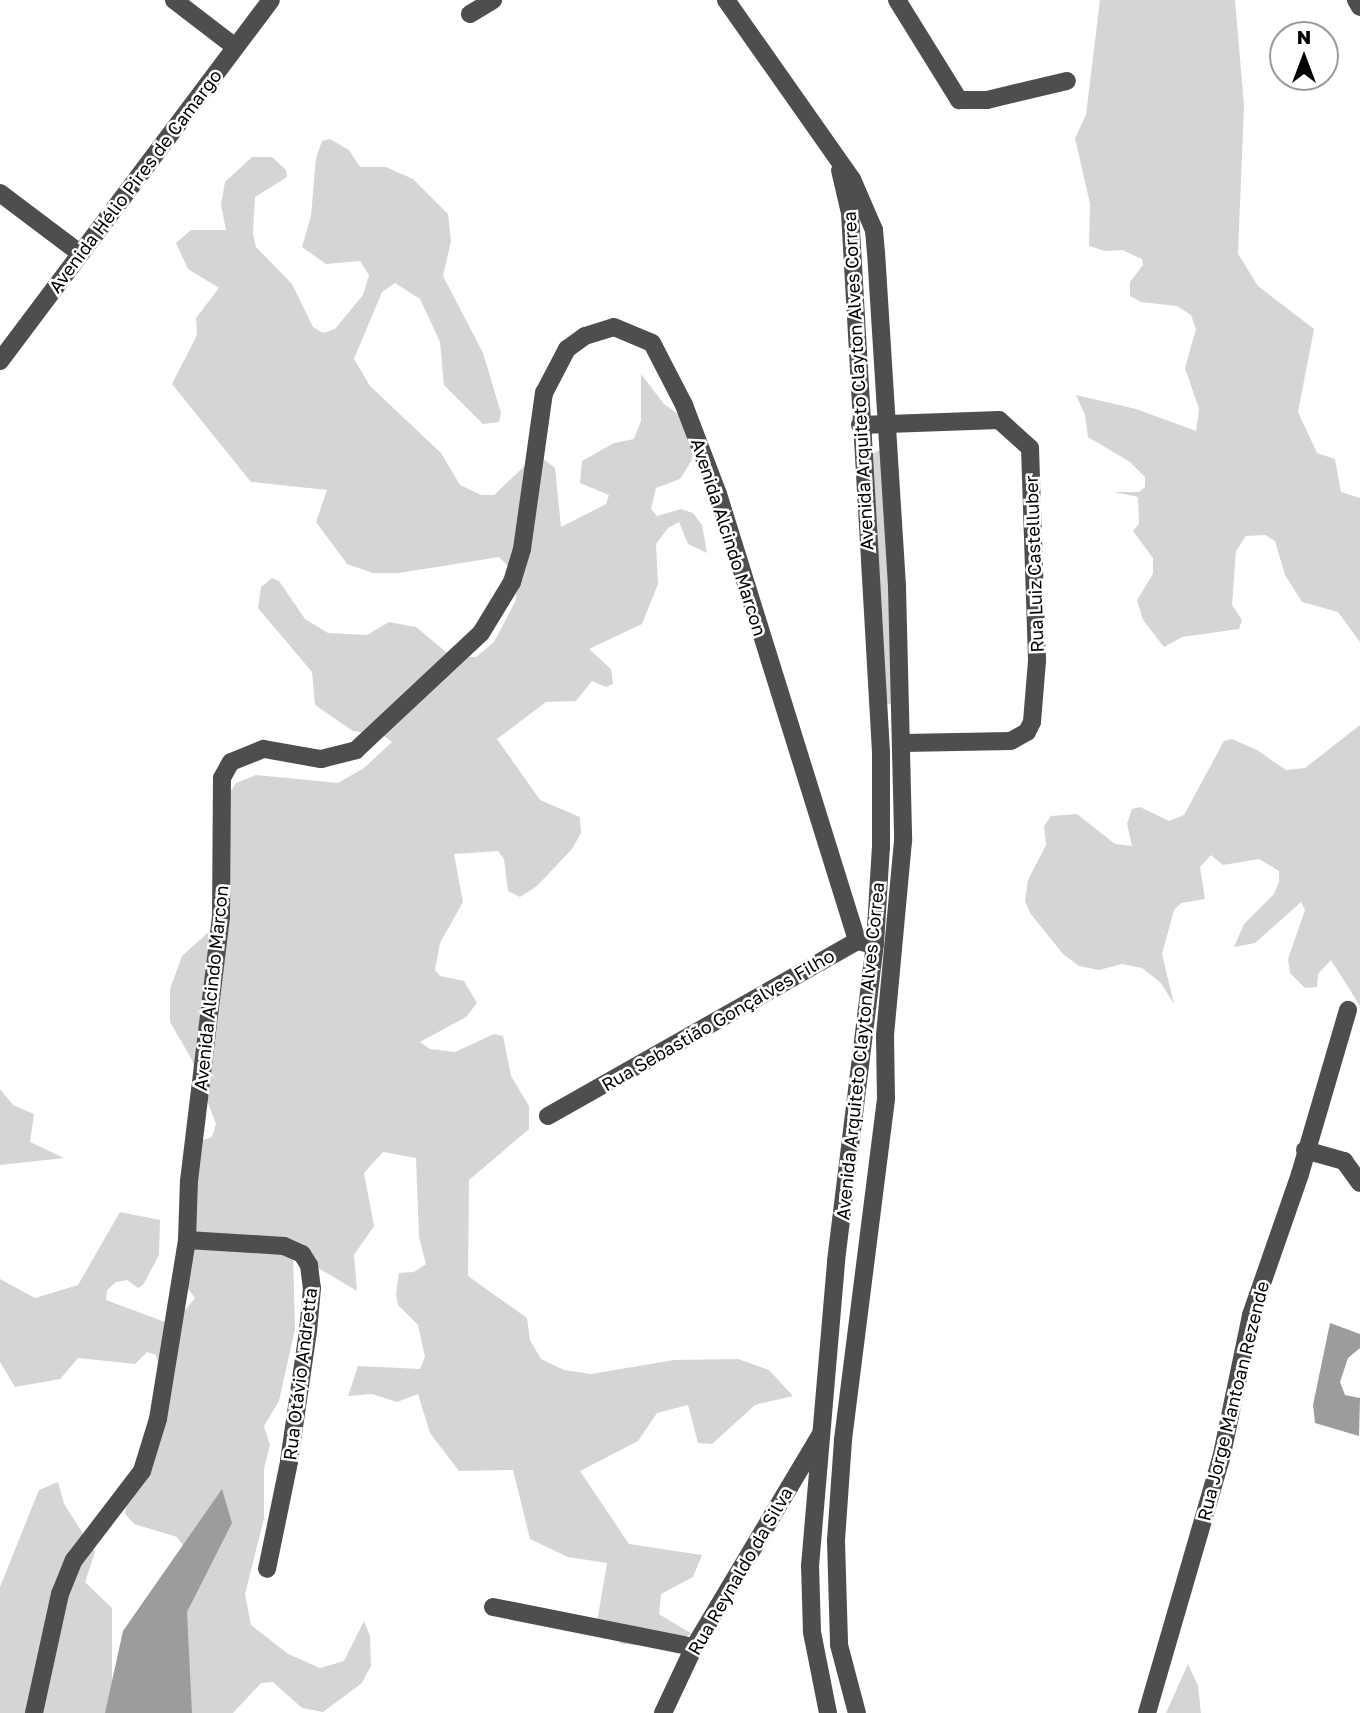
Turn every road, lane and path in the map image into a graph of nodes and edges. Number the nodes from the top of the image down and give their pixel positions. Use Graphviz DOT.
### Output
graph roads {
  1 [pos="174,0"];
  2 [pos="271,0"];
  3 [pos="492,0"];
  4 [pos="897,0"];
  5 [pos="1356,0"];
  6 [pos="732,2"];
  7 [pos="1360,7"];
  8 [pos="470,14"];
  9 [pos="235,47"];
  10 [pos="1067,81"];
  11 [pos="836,156"];
  12 [pos="0,193"];
  13 [pos="81,254"];
  14 [pos="0,361"];
  15 [pos="887,424"];
  16 [pos="860,425"];
  17 [pos="903,743"];
  18 [pos="857,941"];
  19 [pos="884,945"];
  20 [pos="1348,1010"];
  21 [pos="864,1036"];
  22 [pos="885,1036"];
  23 [pos="857,1095"];
  24 [pos="886,1099"];
  25 [pos="548,1116"];
  26 [pos="1305,1150"];
  27 [pos="1360,1183"];
  28 [pos="187,1240"];
  29 [pos="823,1431"];
  30 [pos="267,1569"];
  31 [pos="493,1607"];
  32 [pos="694,1647"];
  33 [pos="34,1713"];
  34 [pos="663,1713"];
  35 [pos="828,1713"];
  36 [pos="857,1713"];
  37 [pos="1147,1713"];
  1 -- 9 [label="street"];
  2 -- 9 [label="street, Avenida Hélio Pires de Camargo"];
  3 -- 8 [label="street"];
  4 -- 10 [label="street"];
  5 -- 7 [label="street"];
  6 -- 11 [label="street"];
  9 -- 13 [label="street, Avenida Hélio Pires de Camargo"];
  11 -- 15 [label="street, Avenida Arquiteto Clayton Alves Correa"];
  11 -- 16 [label="street, Avenida Arquiteto Clayton Alves Correa"];
  12 -- 13 [label="street"];
  13 -- 14 [label="street, Avenida Hélio Pires de Camargo"];
  15 -- 16 [label="street, Rua Luiz Castelluber"];
  15 -- 17 [label="street, Avenida Arquiteto Clayton Alves Correa"];
  15 -- 17 [label="street, Rua Luiz Castelluber"];
  16 -- 19 [label="street, Avenida Arquiteto Clayton Alves Correa"];
  17 -- 19 [label="street, Avenida Arquiteto Clayton Alves Correa"];
  18 -- 19 [label="street"];
  18 -- 25 [label="street, Rua Sebastião Gonçalves Filho"];
  18 -- 28 [label="street, Avenida Alcindo Marcon"];
  19 -- 21 [label="street, Avenida Arquiteto Clayton Alves Correa"];
  19 -- 22 [label="street, Avenida Arquiteto Clayton Alves Correa"];
  20 -- 26 [label="street, Rua Jorge Mantoan Rezende"];
  21 -- 22 [label="street"];
  21 -- 23 [label="street, Avenida Arquiteto Clayton Alves Correa"];
  22 -- 24 [label="street, Avenida Arquiteto Clayton Alves Correa"];
  23 -- 24 [label="street"];
  23 -- 29 [label="street, Avenida Arquiteto Clayton Alves Correa"];
  24 -- 36 [label="street, Avenida Arquiteto Clayton Alves Correa"];
  26 -- 27 [label="street"];
  26 -- 37 [label="street, Rua Jorge Mantoan Rezende"];
  28 -- 30 [label="street, Rua Otávio Andretta"];
  28 -- 33 [label="street, Avenida Alcindo Marcon"];
  29 -- 32 [label="street, Rua Reynaldo da Silva"];
  29 -- 35 [label="street, Avenida Arquiteto Clayton Alves Correa"];
  31 -- 32 [label="street"];
  32 -- 34 [label="street, Rua Reynaldo da Silva"];
}
